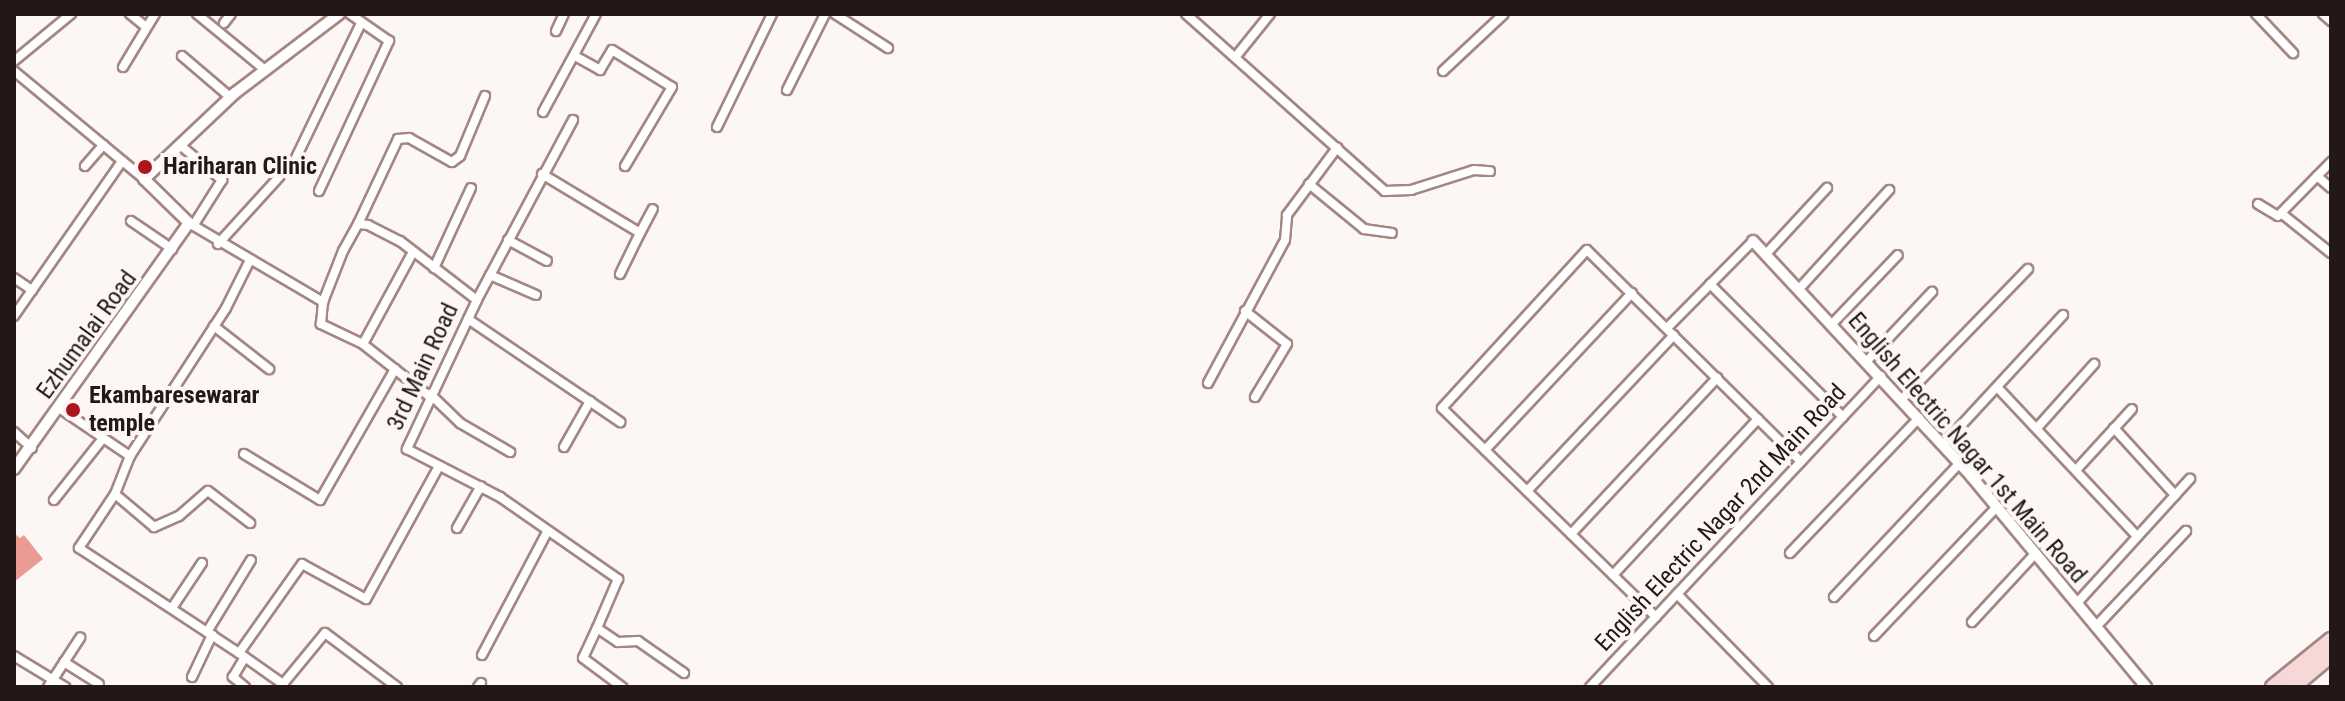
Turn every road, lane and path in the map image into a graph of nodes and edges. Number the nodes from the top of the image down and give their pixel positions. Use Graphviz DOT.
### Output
graph roads {
  1 [pos="71,14"];
  2 [pos="131,14"];
  3 [pos="155,14"];
  4 [pos="197,14"];
  5 [pos="231,14"];
  6 [pos="339,14"];
  7 [pos="350,14"];
  8 [pos="564,14"];
  9 [pos="596,14"];
  10 [pos="772,14"];
  11 [pos="825,14"];
  12 [pos="835,14"];
  13 [pos="1186,14"];
  14 [pos="1270,14"];
  15 [pos="1504,14"];
  16 [pos="2256,14"];
  17 [pos="2323,14"];
  18 [pos="2331,21"];
  19 [pos="224,23"];
  20 [pos="361,23"];
  21 [pos="145,26"];
  22 [pos="556,31"];
  23 [pos="888,48"];
  24 [pos="2293,53"];
  25 [pos="1237,55"];
  26 [pos="182,56"];
  27 [pos="575,56"];
  28 [pos="14,61"];
  29 [pos="123,67"];
  30 [pos="264,69"];
  31 [pos="14,71"];
  32 [pos="1443,71"];
  33 [pos="787,90"];
  34 [pos="485,96"];
  35 [pos="230,97"];
  36 [pos="543,112"];
  37 [pos="573,120"];
  38 [pos="717,127"];
  39 [pos="103,145"];
  40 [pos="180,145"];
  41 [pos="1337,148"];
  42 [pos="122,161"];
  43 [pos="2331,162"];
  44 [pos="85,166"];
  45 [pos="292,166"];
  46 [pos="625,166"];
  47 [pos="1490,171"];
  48 [pos="542,174"];
  49 [pos="2317,176"];
  50 [pos="279,177"];
  51 [pos="144,179"];
  52 [pos="1309,184"];
  53 [pos="471,188"];
  54 [pos="1827,188"];
  55 [pos="2331,188"];
  56 [pos="1889,190"];
  57 [pos="319,191"];
  58 [pos="2258,204"];
  59 [pos="653,209"];
  60 [pos="2281,213"];
  61 [pos="131,221"];
  62 [pos="191,224"];
  63 [pos="358,224"];
  64 [pos="640,233"];
  65 [pos="1392,233"];
  66 [pos="508,240"];
  67 [pos="1753,241"];
  68 [pos="218,244"];
  69 [pos="172,249"];
  70 [pos="413,252"];
  71 [pos="2331,253"];
  72 [pos="1766,254"];
  73 [pos="1898,255"];
  74 [pos="547,261"];
  75 [pos="249,262"];
  76 [pos="434,268"];
  77 [pos="2028,269"];
  78 [pos="620,274"];
  79 [pos="490,275"];
  80 [pos="14,278"];
  81 [pos="1710,284"];
  82 [pos="1799,289"];
  83 [pos="32,290"];
  84 [pos="1932,292"];
  85 [pos="1632,293"];
  86 [pos="536,295"];
  87 [pos="477,300"];
  88 [pos="323,302"];
  89 [pos="1245,311"];
  90 [pos="2063,315"];
  91 [pos="14,316"];
  92 [pos="468,319"];
  93 [pos="1832,324"];
  94 [pos="214,326"];
  95 [pos="1671,332"];
  96 [pos="363,344"];
  97 [pos="1867,361"];
  98 [pos="2094,364"];
  99 [pos="269,369"];
  100 [pos="395,369"];
  101 [pos="1881,376"];
  102 [pos="1717,378"];
  103 [pos="1208,383"];
  104 [pos="1997,387"];
  105 [pos="430,395"];
  106 [pos="1255,397"];
  107 [pos="1902,399"];
  108 [pos="590,401"];
  109 [pos="59,408"];
  110 [pos="2132,409"];
  111 [pos="1843,417"];
  112 [pos="1919,418"];
  113 [pos="1758,419"];
  114 [pos="620,422"];
  115 [pos="2037,428"];
  116 [pos="2114,428"];
  117 [pos="14,432"];
  118 [pos="101,441"];
  119 [pos="1943,445"];
  120 [pos="564,447"];
  121 [pos="32,448"];
  122 [pos="1485,450"];
  123 [pos="510,452"];
  124 [pos="244,454"];
  125 [pos="130,456"];
  126 [pos="1801,462"];
  127 [pos="1959,464"];
  128 [pos="439,466"];
  129 [pos="14,469"];
  130 [pos="2077,469"];
  131 [pos="2190,479"];
  132 [pos="481,486"];
  133 [pos="1527,491"];
  134 [pos="115,494"];
  135 [pos="2175,495"];
  136 [pos="54,500"];
  137 [pos="1997,507"];
  138 [pos="250,523"];
  139 [pos="457,528"];
  140 [pos="547,532"];
  141 [pos="1571,534"];
  142 [pos="2137,536"];
  143 [pos="1790,553"];
  144 [pos="2036,553"];
  145 [pos="251,560"];
  146 [pos="202,563"];
  147 [pos="1613,575"];
  148 [pos="1677,594"];
  149 [pos="1834,597"];
  150 [pos="2077,603"];
  151 [pos="172,608"];
  152 [pos="1656,617"];
  153 [pos="1972,622"];
  154 [pos="2096,627"];
  155 [pos="597,628"];
  156 [pos="210,633"];
  157 [pos="1874,636"];
  158 [pos="80,638"];
  159 [pos="2331,640"];
  160 [pos="242,655"];
  161 [pos="482,655"];
  162 [pos="2331,655"];
  163 [pos="14,656"];
  164 [pos="64,662"];
  165 [pos="684,673"];
  166 [pos="192,677"];
  167 [pos="50,683"];
  168 [pos="99,684"];
  169 [pos="234,684"];
  170 [pos="285,686"];
  171 [pos="393,686"];
  172 [pos="620,686"];
  173 [pos="65,687"];
  174 [pos="245,687"];
  175 [pos="1590,687"];
  176 [pos="1768,687"];
  177 [pos="2146,687"];
  178 [pos="2273,687"];
  179 [pos="2293,687"];
  1 -- 28 [label="street"];
  2 -- 21 [label="street"];
  3 -- 21 [label="street"];
  4 -- 30 [label="street"];
  5 -- 19 [label="street"];
  6 -- 30 [label="street"];
  7 -- 20 [label="street"];
  8 -- 22 [label="street"];
  9 -- 27 [label="street"];
  10 -- 38 [label="street"];
  11 -- 33 [label="street"];
  12 -- 23 [label="street"];
  13 -- 25 [label="street"];
  14 -- 25 [label="street"];
  15 -- 32 [label="street"];
  16 -- 24 [label="street"];
  17 -- 18 [label="street"];
  20 -- 45 [label="street"];
  20 -- 57 [label="street"];
  21 -- 29 [label="street"];
  25 -- 41 [label="street"];
  26 -- 35 [label="street"];
  27 -- 36 [label="street"];
  27 -- 46 [label="street"];
  30 -- 35 [label="street"];
  31 -- 39 [label="street"];
  34 -- 63 [label="street"];
  35 -- 40 [label="street"];
  37 -- 48 [label="street, 3rd Main Road"];
  39 -- 42 [label="street"];
  39 -- 44 [label="street"];
  40 -- 51 [label="street"];
  40 -- 62 [label="street"];
  41 -- 47 [label="street"];
  41 -- 52 [label="street"];
  42 -- 51 [label="street"];
  42 -- 83 [label="street"];
  43 -- 49 [label="street"];
  48 -- 64 [label="street"];
  48 -- 66 [label="street, 3rd Main Road"];
  49 -- 55 [label="street"];
  49 -- 60 [label="street"];
  50 -- 68 [label="street"];
  51 -- 62 [label="street"];
  52 -- 65 [label="street"];
  52 -- 89 [label="street"];
  53 -- 76 [label="street"];
  54 -- 72 [label="street"];
  56 -- 82 [label="street"];
  58 -- 60 [label="street"];
  59 -- 64 [label="street"];
  60 -- 71 [label="street"];
  61 -- 69 [label="street"];
  62 -- 68 [label="street"];
  62 -- 69 [label="street, Ezhumalai Road"];
  63 -- 70 [label="street"];
  63 -- 88 [label="street"];
  64 -- 78 [label="street"];
  66 -- 74 [label="street"];
  66 -- 79 [label="street, 3rd Main Road"];
  67 -- 72 [label="street, English Electric Nagar 1st Main Road"];
  67 -- 81 [label="street"];
  68 -- 75 [label="street"];
  69 -- 109 [label="street, Ezhumalai Road"];
  70 -- 76 [label="street"];
  70 -- 96 [label="street"];
  72 -- 82 [label="street, English Electric Nagar 1st Main Road"];
  73 -- 93 [label="street"];
  75 -- 88 [label="street"];
  75 -- 94 [label="street"];
  76 -- 87 [label="street"];
  77 -- 107 [label="street"];
  79 -- 86 [label="street"];
  79 -- 87 [label="street, 3rd Main Road"];
  80 -- 83 [label="street"];
  81 -- 95 [label="street"];
  81 -- 111 [label="street"];
  82 -- 93 [label="street, English Electric Nagar 1st Main Road"];
  83 -- 91 [label="street"];
  84 -- 97 [label="street"];
  85 -- 95 [label="street"];
  85 -- 122 [label="street"];
  85 -- 122 [label="street"];
  87 -- 92 [label="street, 3rd Main Road"];
  88 -- 96 [label="street"];
  89 -- 103 [label="street"];
  89 -- 106 [label="street"];
  90 -- 104 [label="street"];
  92 -- 105 [label="street, 3rd Main Road"];
  92 -- 108 [label="street"];
  93 -- 97 [label="street, English Electric Nagar 1st Main Road"];
  94 -- 99 [label="street"];
  94 -- 125 [label="street"];
  95 -- 102 [label="street"];
  95 -- 133 [label="street"];
  96 -- 100 [label="street"];
  97 -- 101 [label="street, English Electric Nagar 1st Main Road"];
  98 -- 115 [label="street"];
  100 -- 105 [label="street"];
  100 -- 124 [label="street"];
  101 -- 107 [label="street, English Electric Nagar 1st Main Road"];
  101 -- 111 [label="street, English Electric Nagar 2nd Main Road"];
  102 -- 113 [label="street"];
  102 -- 141 [label="street"];
  104 -- 115 [label="street"];
  104 -- 119 [label="street"];
  105 -- 123 [label="street"];
  105 -- 128 [label="street, 3rd Main Road"];
  107 -- 112 [label="street, English Electric Nagar 1st Main Road"];
  108 -- 114 [label="street"];
  108 -- 120 [label="street"];
  109 -- 118 [label="street"];
  109 -- 121 [label="street, Ezhumalai Road"];
  110 -- 116 [label="street"];
  111 -- 126 [label="street, English Electric Nagar 2nd Main Road"];
  112 -- 119 [label="street, English Electric Nagar 1st Main Road"];
  112 -- 143 [label="street"];
  113 -- 126 [label="street"];
  113 -- 147 [label="street"];
  115 -- 130 [label="street"];
  116 -- 130 [label="street"];
  116 -- 135 [label="street"];
  117 -- 121 [label="street"];
  118 -- 125 [label="street"];
  118 -- 136 [label="street"];
  119 -- 127 [label="street, English Electric Nagar 1st Main Road"];
  121 -- 129 [label="street, Ezhumalai Road"];
  122 -- 133 [label="street"];
  125 -- 134 [label="street"];
  126 -- 148 [label="street, English Electric Nagar 2nd Main Road"];
  127 -- 137 [label="street, English Electric Nagar 1st Main Road"];
  127 -- 149 [label="street"];
  128 -- 132 [label="street, 3rd Main Road"];
  128 -- 160 [label="street"];
  130 -- 142 [label="street"];
  131 -- 135 [label="street"];
  132 -- 139 [label="street"];
  132 -- 140 [label="street, 3rd Main Road"];
  133 -- 141 [label="street"];
  134 -- 138 [label="street"];
  134 -- 151 [label="street"];
  135 -- 142 [label="street"];
  137 -- 144 [label="street, English Electric Nagar 1st Main Road"];
  137 -- 157 [label="street"];
  140 -- 155 [label="street, 3rd Main Road"];
  140 -- 161 [label="street"];
  141 -- 147 [label="street"];
  142 -- 150 [label="street"];
  144 -- 150 [label="street, English Electric Nagar 1st Main Road"];
  144 -- 153 [label="street"];
  145 -- 156 [label="street"];
  146 -- 151 [label="street"];
  147 -- 152 [label="street"];
  148 -- 152 [label="street, English Electric Nagar 2nd Main Road"];
  148 -- 176 [label="street"];
  150 -- 154 [label="street, English Electric Nagar 1st Main Road"];
  151 -- 156 [label="street"];
  152 -- 175 [label="street, English Electric Nagar 2nd Main Road"];
  154 -- 154 [label="street"];
  154 -- 177 [label="street, English Electric Nagar 1st Main Road"];
  155 -- 165 [label="street"];
  155 -- 172 [label="street"];
  156 -- 160 [label="street"];
  156 -- 166 [label="street"];
  158 -- 164 [label="street"];
  159 -- 178 [label="main road"];
  160 -- 169 [label="street"];
  160 -- 170 [label="street"];
  162 -- 179 [label="main road"];
  163 -- 167 [label="street"];
  164 -- 167 [label="street"];
  164 -- 168 [label="street"];
  167 -- 173 [label="street"];
  169 -- 174 [label="street"];
  170 -- 171 [label="street"];
}
